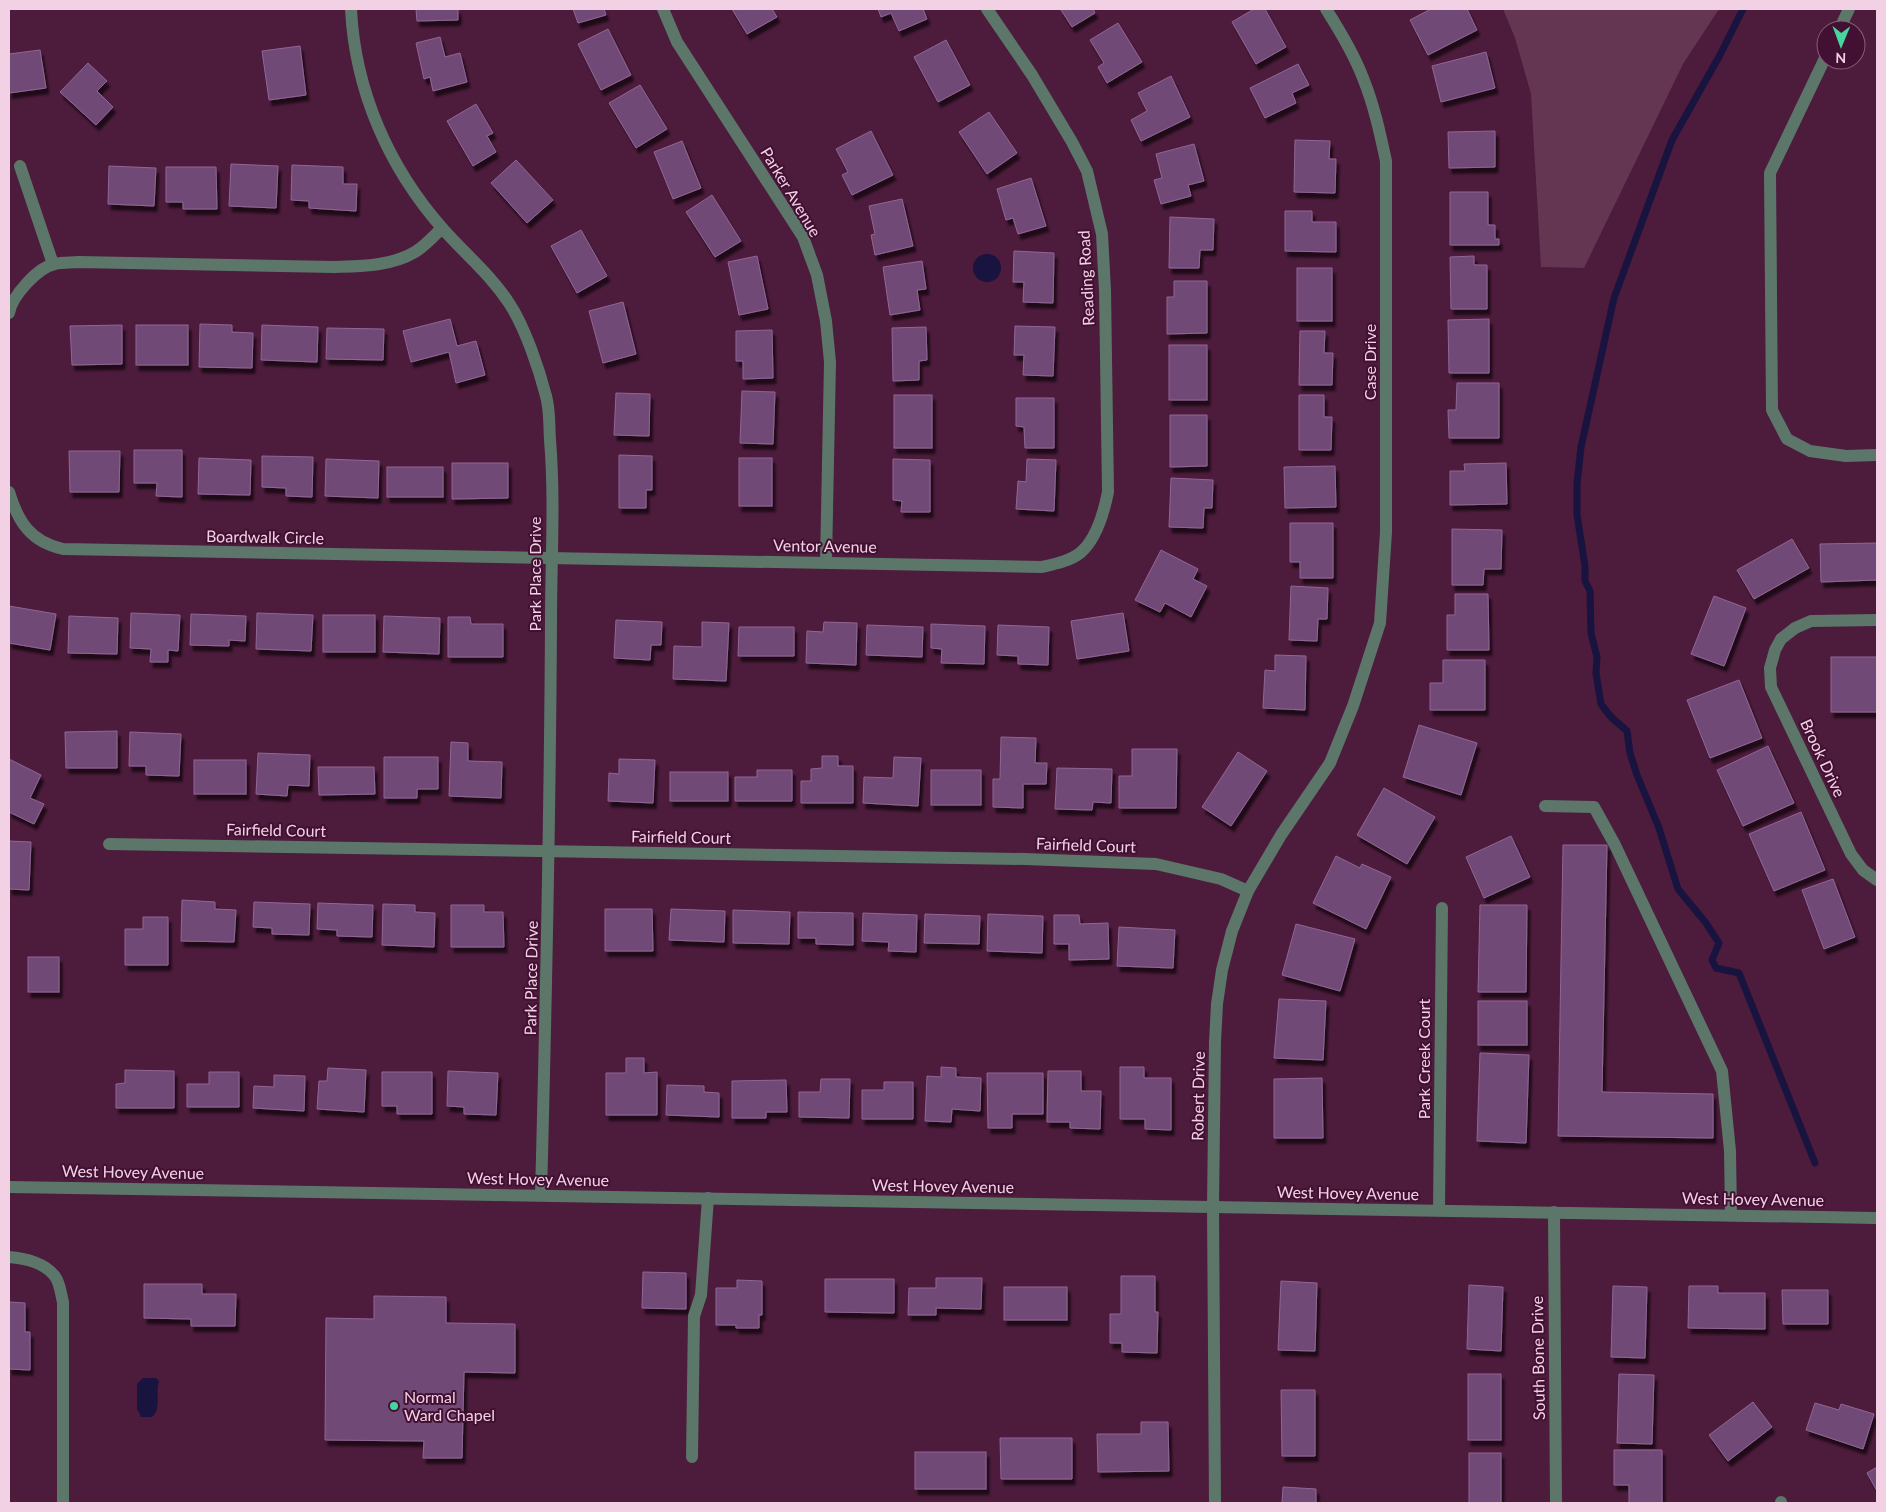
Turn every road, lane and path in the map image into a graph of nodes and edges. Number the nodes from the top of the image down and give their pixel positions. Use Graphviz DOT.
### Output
graph roads {
  1 [pos="351,9"];
  2 [pos="663,9"];
  3 [pos="988,9"];
  4 [pos="1326,9"];
  5 [pos="1819,70"];
  6 [pos="20,166"];
  7 [pos="442,228"];
  8 [pos="53,264"];
  9 [pos="9,313"];
  10 [pos="1877,455"];
  11 [pos="9,492"];
  12 [pos="1090,542"];
  13 [pos="551,558"];
  14 [pos="826,562"];
  15 [pos="1877,620"];
  16 [pos="1347,722"];
  17 [pos="1545,806"];
  18 [pos="109,844"];
  19 [pos="550,851"];
  20 [pos="1877,880"];
  21 [pos="1248,891"];
  22 [pos="1442,908"];
  23 [pos="9,1186"];
  24 [pos="541,1196"];
  25 [pos="708,1198"];
  26 [pos="1213,1206"];
  27 [pos="1439,1210"];
  28 [pos="1554,1212"];
  29 [pos="1731,1215"];
  30 [pos="1877,1218"];
  31 [pos="9,1257"];
  32 [pos="692,1457"];
  33 [pos="63,1503"];
  34 [pos="1215,1503"];
  35 [pos="1556,1503"];
  1 -- 7 [label="street, Park Place Drive"];
  2 -- 14 [label="street, Parker Avenue"];
  3 -- 12 [label="street, Reading Road"];
  4 -- 16 [label="street, Case Drive"];
  5 -- 10 [label="street"];
  6 -- 8 [label="street"];
  7 -- 8 [label="street"];
  7 -- 13 [label="street, Park Place Drive"];
  8 -- 9 [label="street"];
  11 -- 13 [label="street, Boardwalk Circle"];
  12 -- 14 [label="street, Ventor Avenue"];
  13 -- 14 [label="street, Ventor Avenue"];
  13 -- 19 [label="street, Park Place Drive"];
  15 -- 20 [label="street, Brook Drive"];
  16 -- 21 [label="street, Robert Drive"];
  17 -- 29 [label="street"];
  18 -- 19 [label="street, Fairfield Court"];
  19 -- 21 [label="street, Fairfield Court"];
  19 -- 24 [label="street, Park Place Drive"];
  21 -- 26 [label="street, Robert Drive"];
  22 -- 27 [label="street, Park Creek Court"];
  23 -- 24 [label="street, West Hovey Avenue"];
  24 -- 25 [label="street, West Hovey Avenue"];
  25 -- 26 [label="street, West Hovey Avenue"];
  25 -- 32 [label="street"];
  26 -- 27 [label="street, West Hovey Avenue"];
  26 -- 34 [label="street, Robert Drive"];
  27 -- 28 [label="street, West Hovey Avenue"];
  28 -- 29 [label="street, West Hovey Avenue"];
  28 -- 35 [label="street, South Bone Drive"];
  29 -- 30 [label="street, West Hovey Avenue"];
  31 -- 33 [label="street"];
}
